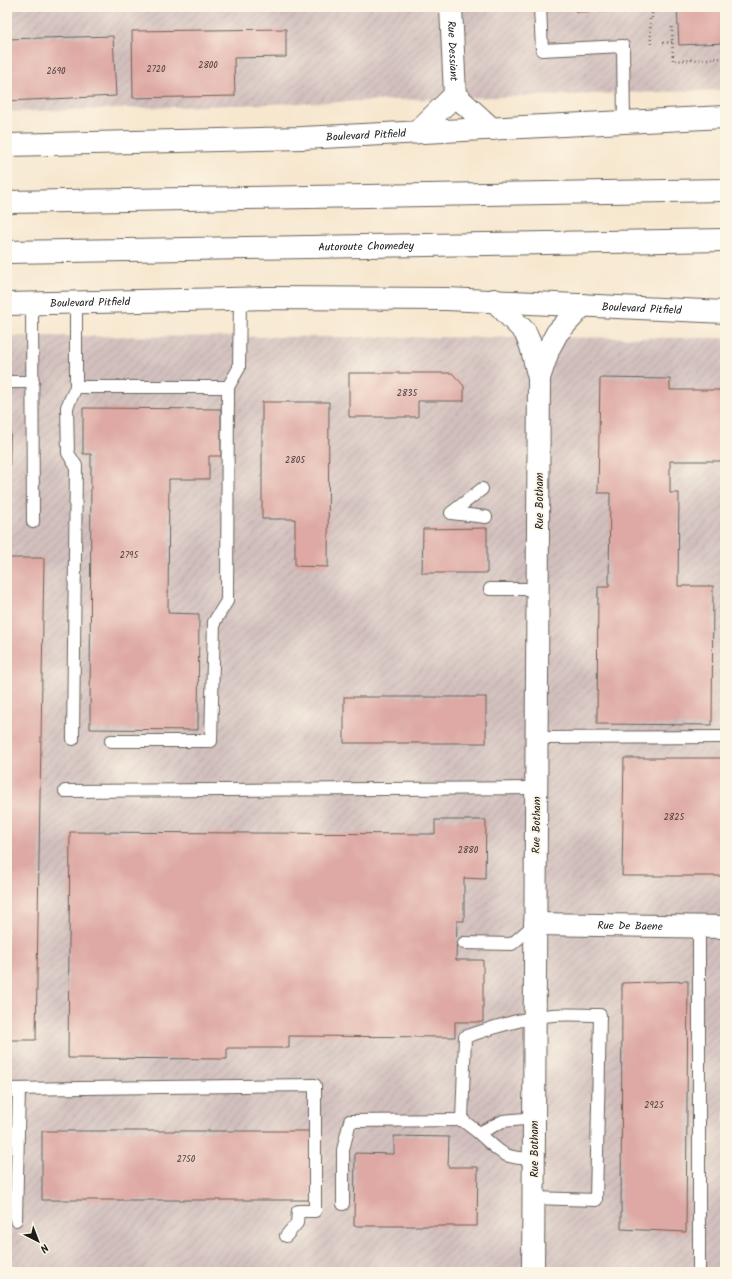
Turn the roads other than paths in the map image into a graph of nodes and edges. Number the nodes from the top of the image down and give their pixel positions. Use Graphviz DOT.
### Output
graph roads {
  1 [pos="451,7"];
  2 [pos="540,7"];
  3 [pos="455,95"];
  4 [pos="725,117"];
  5 [pos="624,122"];
  6 [pos="492,129"];
  7 [pos="417,132"];
  8 [pos="7,145"];
  9 [pos="725,190"];
  10 [pos="7,202"];
  11 [pos="725,240"];
  12 [pos="7,252"];
  13 [pos="240,300"];
  14 [pos="494,300"];
  15 [pos="32,303"];
  16 [pos="76,303"];
  17 [pos="7,304"];
  18 [pos="583,305"];
  19 [pos="725,312"];
  20 [pos="539,378"];
  21 [pos="7,382"];
  22 [pos="33,382"];
  23 [pos="76,387"];
  24 [pos="228,387"];
  25 [pos="482,489"];
  26 [pos="486,517"];
  27 [pos="33,522"];
  28 [pos="490,589"];
  29 [pos="538,589"];
  30 [pos="725,737"];
  31 [pos="537,738"];
  32 [pos="73,739"];
  33 [pos="111,741"];
  34 [pos="536,788"];
  35 [pos="65,791"];
  36 [pos="535,924"];
  37 [pos="699,926"];
  38 [pos="725,926"];
  39 [pos="464,943"];
  40 [pos="534,1018"];
  41 [pos="7,1089"];
  42 [pos="19,1089"];
  43 [pos="534,1118"];
  44 [pos="462,1120"];
  45 [pos="479,1133"];
  46 [pos="534,1159"];
  47 [pos="533,1198"];
  48 [pos="343,1204"];
  49 [pos="16,1220"];
  50 [pos="286,1236"];
  51 [pos="533,1272"];
  52 [pos="699,1272"];
  1 -- 3 [label="main road, Rue Dessiant"];
  2 -- 5 [label="lane"];
  3 -- 6 [label="main road, Rue Dessiant"];
  3 -- 7 [label="main road, Rue Dessiant"];
  4 -- 5 [label="main road, Boulevard Pitfield"];
  5 -- 6 [label="main road, Boulevard Pitfield"];
  6 -- 7 [label="main road, Boulevard Pitfield"];
  7 -- 8 [label="main road, Boulevard Pitfield"];
  9 -- 10 [label="main road"];
  11 -- 12 [label="main road, Autoroute Chomedey"];
  13 -- 14 [label="main road, Boulevard Pitfield"];
  13 -- 16 [label="main road, Boulevard Pitfield"];
  13 -- 24 [label="lane"];
  14 -- 18 [label="main road, Boulevard Pitfield"];
  14 -- 20 [label="main road, Rue Botham"];
  15 -- 16 [label="main road, Boulevard Pitfield"];
  15 -- 17 [label="main road, Boulevard Pitfield"];
  15 -- 22 [label="lane"];
  16 -- 23 [label="lane"];
  18 -- 19 [label="main road, Boulevard Pitfield"];
  18 -- 20 [label="main road, Rue Botham"];
  20 -- 29 [label="main road, Rue Botham"];
  21 -- 22 [label="lane"];
  22 -- 27 [label="lane"];
  23 -- 24 [label="lane"];
  23 -- 32 [label="lane"];
  24 -- 33 [label="lane"];
  25 -- 26 [label="lane"];
  28 -- 29 [label="lane"];
  29 -- 31 [label="main road, Rue Botham"];
  30 -- 31 [label="lane"];
  31 -- 34 [label="main road, Rue Botham"];
  34 -- 35 [label="lane"];
  34 -- 36 [label="main road, Rue Botham"];
  36 -- 37 [label="main road, Rue De Baene"];
  36 -- 39 [label="lane"];
  36 -- 40 [label="main road, Rue Botham"];
  37 -- 38 [label="main road, Rue De Baene"];
  37 -- 52 [label="lane"];
  40 -- 43 [label="main road, Rue Botham"];
  40 -- 44 [label="lane"];
  40 -- 47 [label="lane"];
  41 -- 42 [label="lane"];
  42 -- 49 [label="lane"];
  42 -- 50 [label="lane"];
  43 -- 45 [label="lane"];
  43 -- 46 [label="main road, Rue Botham"];
  44 -- 45 [label="lane"];
  44 -- 48 [label="lane"];
  45 -- 46 [label="lane"];
  46 -- 47 [label="main road, Rue Botham"];
  47 -- 51 [label="main road, Rue Botham"];
}
